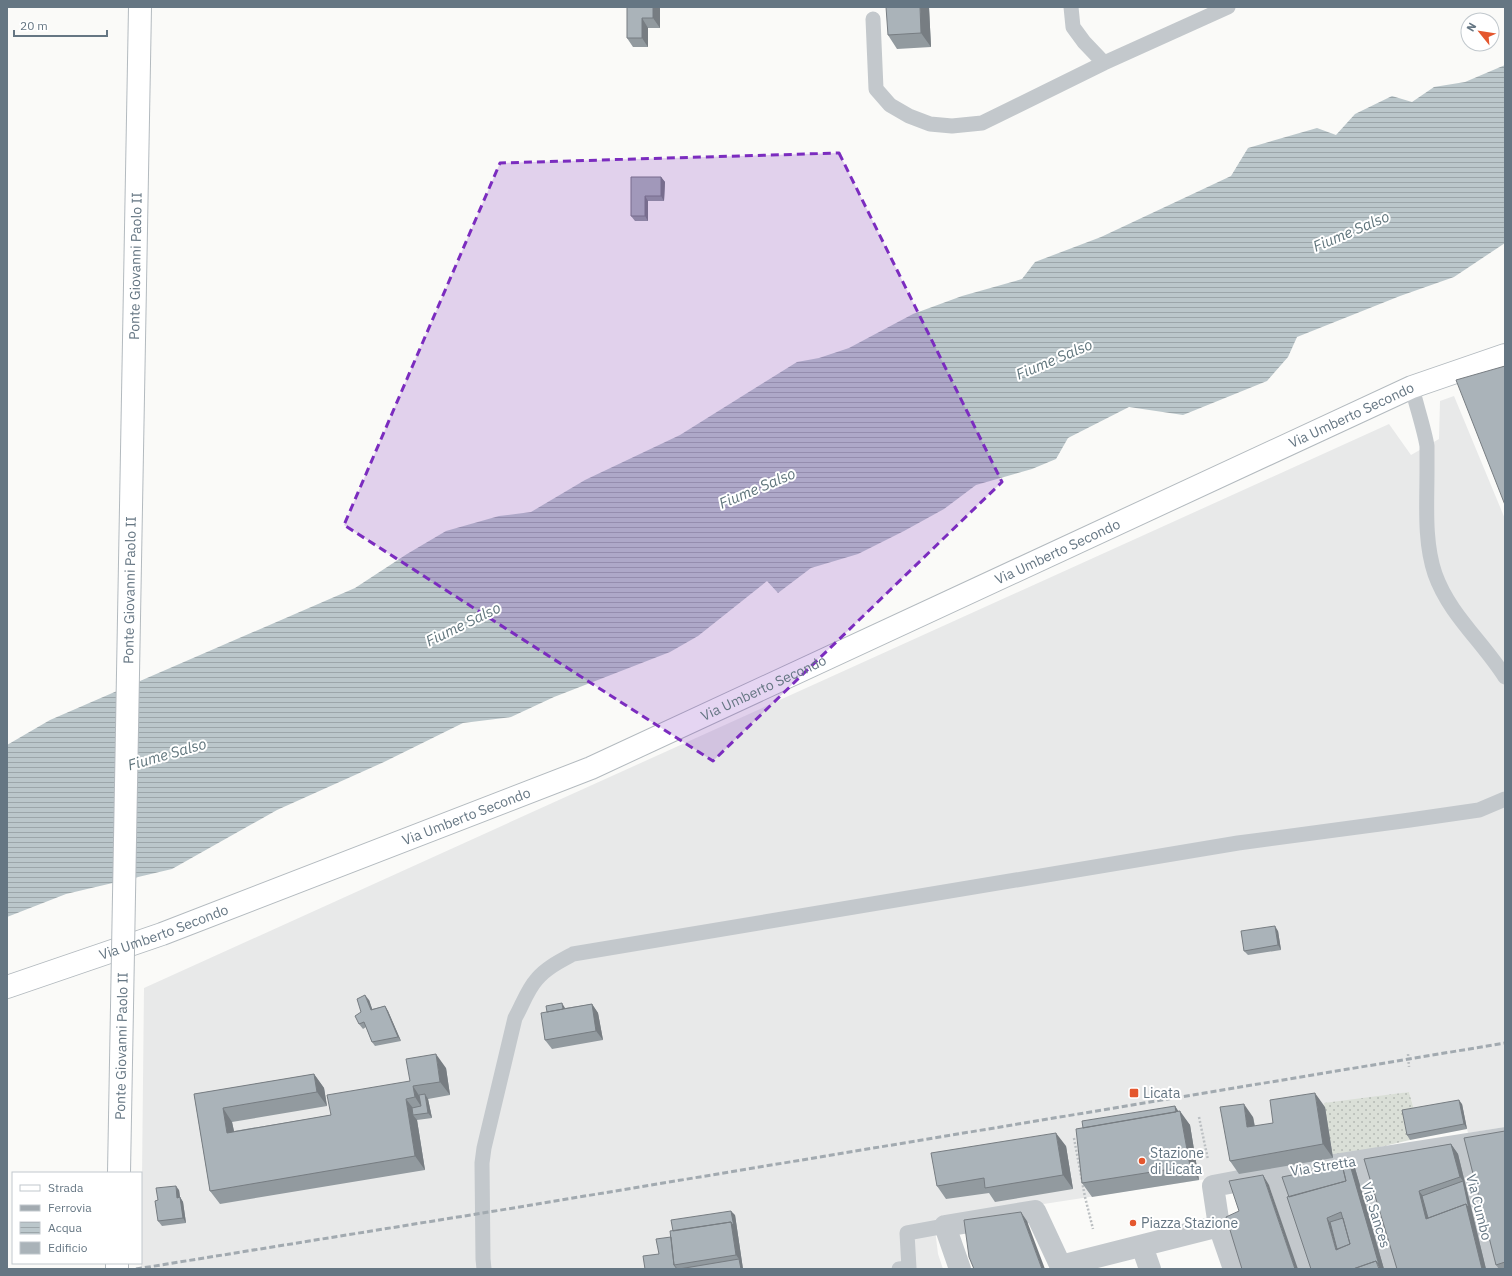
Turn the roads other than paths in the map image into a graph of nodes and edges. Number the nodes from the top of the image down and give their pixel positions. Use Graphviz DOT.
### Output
graph roads {
  1 [pos="140,7"];
  2 [pos="1071,7"];
  3 [pos="1228,7"];
  4 [pos="873,19"];
  5 [pos="1104,63"];
  6 [pos="1505,355"];
  7 [pos="1412,387"];
  8 [pos="1505,677"];
  9 [pos="1505,799"];
  10 [pos="7,986"];
  11 [pos="1505,1138"];
  12 [pos="1463,1145"];
  13 [pos="1360,1161"];
  14 [pos="119,1172"];
  15 [pos="1277,1174"];
  16 [pos="945,1226"];
  17 [pos="1219,1226"];
  18 [pos="1142,1246"];
  19 [pos="1061,1268"];
  20 [pos="484,1269"];
  21 [pos="899,1269"];
  22 [pos="960,1269"];
  23 [pos="1150,1269"];
  24 [pos="1234,1269"];
  25 [pos="1308,1269"];
  26 [pos="1392,1269"];
  27 [pos="1494,1269"];
  1 -- 14 [label="main road, Ponte Giovanni Paolo II, bridge"];
  2 -- 5 [label="lane"];
  3 -- 5 [label="lane"];
  4 -- 5 [label="lane"];
  6 -- 7 [label="main road, Via Umberto Secondo"];
  7 -- 8 [label="lane"];
  7 -- 10 [label="main road, Via Umberto Secondo"];
  9 -- 20 [label="lane"];
  11 -- 12 [label="street, Via Stretta"];
  12 -- 13 [label="street, Via Stretta"];
  12 -- 27 [label="street, Via Cumbo"];
  13 -- 15 [label="street, Via Stretta"];
  13 -- 26 [label="street, Via Sances"];
  15 -- 17 [label="street, Via Stretta"];
  15 -- 25 [label="street"];
  16 -- 19 [label="street"];
  16 -- 21 [label="lane"];
  16 -- 22 [label="street"];
  17 -- 18 [label="street"];
  17 -- 24 [label="street"];
  18 -- 19 [label="street"];
  18 -- 23 [label="street"];
}
